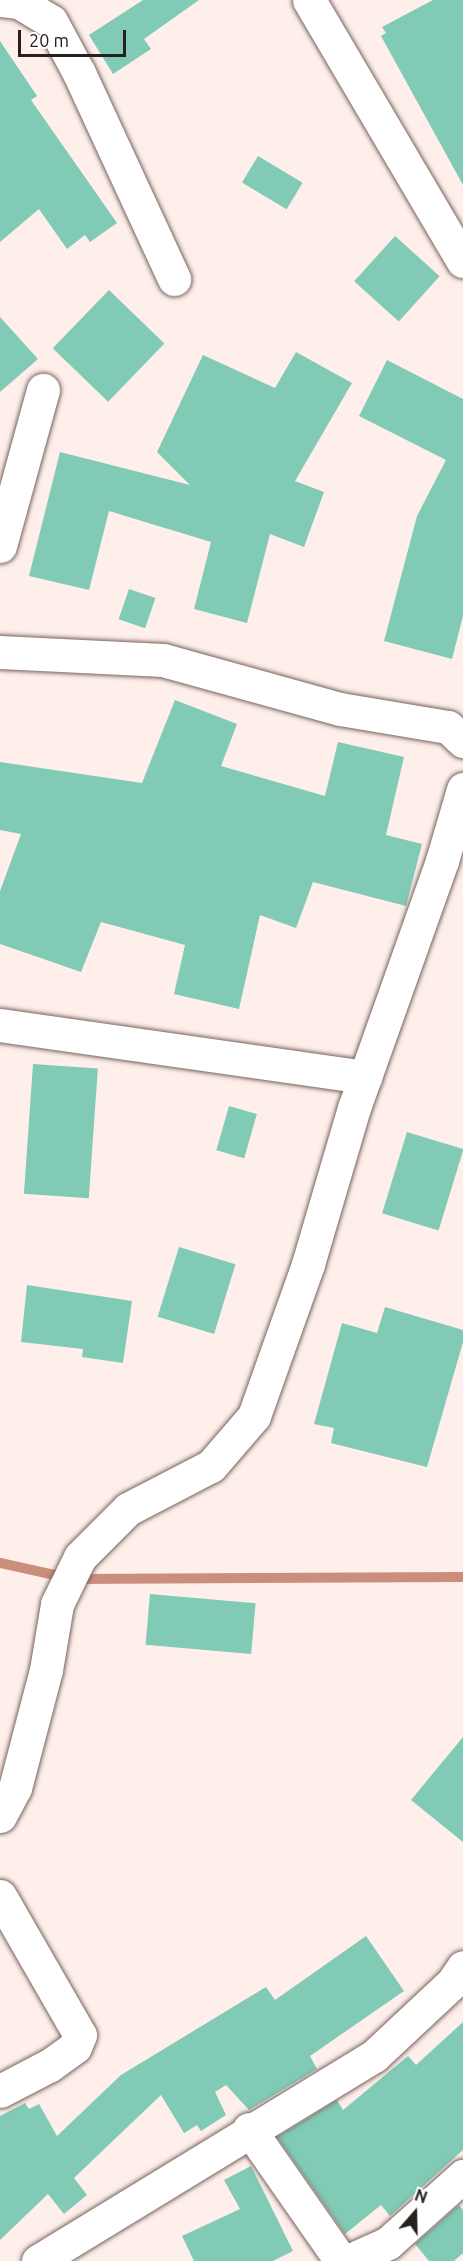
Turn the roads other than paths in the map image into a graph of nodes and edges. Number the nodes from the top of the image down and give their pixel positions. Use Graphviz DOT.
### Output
graph roads {
  1 [pos="2,0"];
  2 [pos="309,0"];
  3 [pos="463,261"];
  4 [pos="174,279"];
  5 [pos="43,390"];
  6 [pos="0,546"];
  7 [pos="5,646"];
  8 [pos="463,741"];
  9 [pos="463,789"];
  10 [pos="0,1025"];
  11 [pos="365,1077"];
  12 [pos="0,1816"];
  13 [pos="0,1896"];
  14 [pos="463,1967"];
  15 [pos="0,2091"];
  16 [pos="249,2128"];
  17 [pos="463,2176"];
  18 [pos="397,2252"];
  19 [pos="38,2261"];
  20 [pos="341,2261"];
  21 [pos="348,2261"];
  1 -- 4 [label="street"];
  2 -- 3 [label="street"];
  5 -- 6 [label="street"];
  7 -- 8 [label="street"];
  9 -- 11 [label="street"];
  10 -- 11 [label="street"];
  11 -- 12 [label="street"];
  13 -- 15 [label="street"];
  14 -- 16 [label="street"];
  16 -- 19 [label="street"];
  16 -- 20 [label="street"];
  17 -- 18 [label="street"];
  18 -- 21 [label="street"];
}
